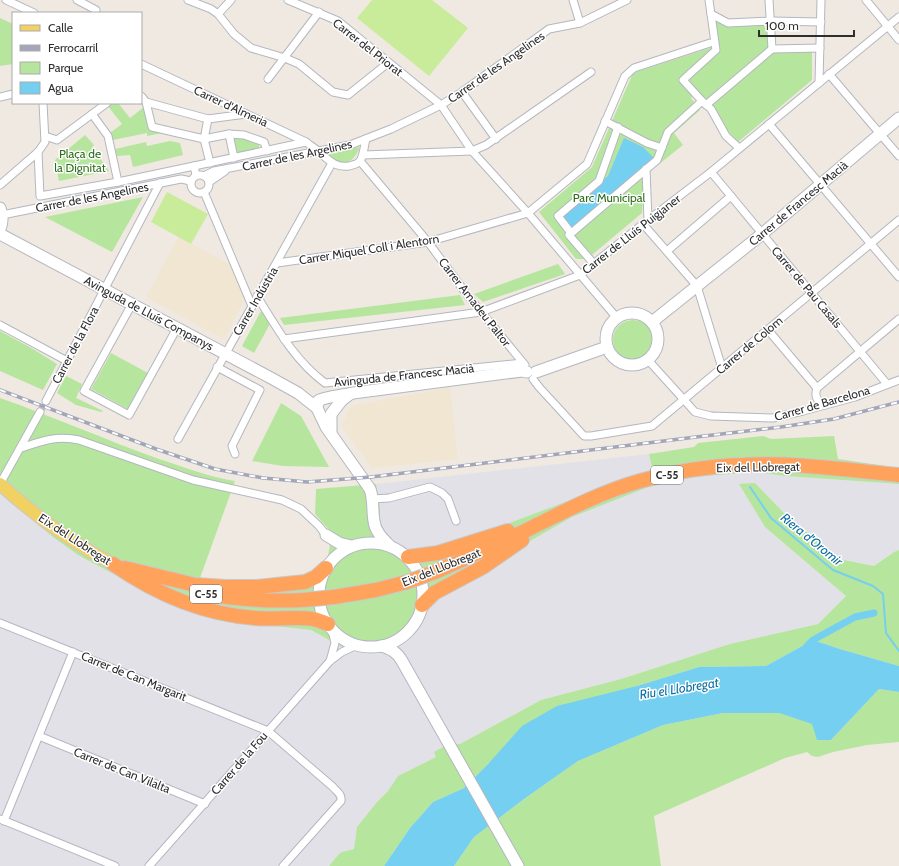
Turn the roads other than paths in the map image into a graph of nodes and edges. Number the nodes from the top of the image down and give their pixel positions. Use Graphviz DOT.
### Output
graph roads {
  1 [pos="6,0"];
  2 [pos="77,0"];
  3 [pos="188,0"];
  4 [pos="231,0"];
  5 [pos="288,0"];
  6 [pos="573,0"];
  7 [pos="627,0"];
  8 [pos="708,0"];
  9 [pos="769,0"];
  10 [pos="821,0"];
  11 [pos="866,0"];
  12 [pos="302,2"];
  13 [pos="96,10"];
  14 [pos="32,12"];
  15 [pos="319,12"];
  16 [pos="218,14"];
  17 [pos="711,14"];
  18 [pos="899,17"];
  19 [pos="771,21"];
  20 [pos="821,22"];
  21 [pos="580,23"];
  22 [pos="888,26"];
  23 [pos="899,40"];
  24 [pos="710,43"];
  25 [pos="820,48"];
  26 [pos="772,49"];
  27 [pos="285,58"];
  28 [pos="388,63"];
  29 [pos="142,64"];
  30 [pos="591,72"];
  31 [pos="829,74"];
  32 [pos="268,79"];
  33 [pos="819,83"];
  34 [pos="462,92"];
  35 [pos="12,94"];
  36 [pos="0,97"];
  37 [pos="142,97"];
  38 [pos="146,102"];
  39 [pos="704,103"];
  40 [pos="43,104"];
  41 [pos="106,104"];
  42 [pos="441,105"];
  43 [pos="92,114"];
  44 [pos="246,114"];
  45 [pos="899,118"];
  46 [pos="208,119"];
  47 [pos="605,121"];
  48 [pos="769,124"];
  49 [pos="618,127"];
  50 [pos="880,133"];
  51 [pos="229,134"];
  52 [pos="45,136"];
  53 [pos="204,139"];
  54 [pos="366,139"];
  55 [pos="496,139"];
  56 [pos="306,142"];
  57 [pos="662,148"];
  58 [pos="739,148"];
  59 [pos="267,151"];
  60 [pos="472,151"];
  61 [pos="38,152"];
  62 [pos="319,152"];
  63 [pos="899,156"];
  64 [pos="234,158"];
  65 [pos="362,158"];
  66 [pos="210,163"];
  67 [pos="332,163"];
  68 [pos="194,166"];
  69 [pos="227,169"];
  70 [pos="646,169"];
  71 [pos="711,172"];
  72 [pos="204,176"];
  73 [pos="194,178"];
  74 [pos="118,182"];
  75 [pos="209,182"];
  76 [pos="160,184"];
  77 [pos="820,184"];
  78 [pos="0,185"];
  79 [pos="204,192"];
  80 [pos="731,196"];
  81 [pos="1,212"];
  82 [pos="528,213"];
  83 [pos="899,220"];
  84 [pos="646,222"];
  85 [pos="0,229"];
  86 [pos="571,233"];
  87 [pos="0,234"];
  88 [pos="762,234"];
  89 [pos="428,242"];
  90 [pos="871,244"];
  91 [pos="666,251"];
  92 [pos="277,263"];
  93 [pos="594,264"];
  94 [pos="580,275"];
  95 [pos="899,277"];
  96 [pos="697,286"];
  97 [pos="105,290"];
  98 [pos="811,293"];
  99 [pos="257,296"];
  100 [pos="132,304"];
  101 [pos="252,306"];
  102 [pos="481,312"];
  103 [pos="617,318"];
  104 [pos="899,319"];
  105 [pos="652,322"];
  106 [pos="0,326"];
  107 [pos="177,328"];
  108 [pos="768,330"];
  109 [pos="284,339"];
  110 [pos="607,347"];
  111 [pos="861,351"];
  112 [pos="225,354"];
  113 [pos="648,360"];
  114 [pos="67,362"];
  115 [pos="217,367"];
  116 [pos="722,368"];
  117 [pos="530,371"];
  118 [pos="899,380"];
  119 [pos="887,384"];
  120 [pos="817,388"];
  121 [pos="46,401"];
  122 [pos="683,401"];
  123 [pos="824,405"];
  124 [pos="325,407"];
  125 [pos="40,412"];
  126 [pos="584,436"];
  127 [pos="178,439"];
  128 [pos="21,448"];
  129 [pos="235,454"];
  130 [pos="899,475"];
  131 [pos="2,485"];
  132 [pos="373,499"];
  133 [pos="550,518"];
  134 [pos="456,521"];
  135 [pos="374,522"];
  136 [pos="326,534"];
  137 [pos="356,545"];
  138 [pos="389,545"];
  139 [pos="408,557"];
  140 [pos="113,564"];
  141 [pos="329,564"];
  142 [pos="422,605"];
  143 [pos="0,623"];
  144 [pos="330,627"];
  145 [pos="403,636"];
  146 [pos="357,645"];
  147 [pos="381,646"];
  148 [pos="73,652"];
  149 [pos="330,661"];
  150 [pos="402,661"];
  151 [pos="268,731"];
  152 [pos="38,736"];
  153 [pos="205,804"];
  154 [pos="2,820"];
  155 [pos="517,864"];
  156 [pos="115,866"];
  157 [pos="149,866"];
  158 [pos="284,866"];
  1 -- 14 [label="street"];
  2 -- 13 [label="street"];
  3 -- 16 [label="street"];
  4 -- 16 [label="street"];
  5 -- 12 [label="street, Carrer del Priorat"];
  6 -- 21 [label="street"];
  7 -- 21 [label="street, Carrer de les Angelines"];
  8 -- 17 [label="street"];
  9 -- 19 [label="street"];
  10 -- 20 [label="street"];
  11 -- 22 [label="street"];
  12 -- 15 [label="street, Carrer del Priorat"];
  15 -- 27 [label="street"];
  15 -- 28 [label="street, Carrer del Priorat"];
  16 -- 27 [label="street"];
  17 -- 19 [label="street"];
  17 -- 39 [label="street"];
  18 -- 22 [label="street, Carrer de Lluís Puigjaner"];
  19 -- 20 [label="street"];
  19 -- 26 [label="street"];
  20 -- 25 [label="street"];
  21 -- 34 [label="street, Carrer de les Angelines"];
  22 -- 23 [label="street"];
  22 -- 31 [label="street, Carrer de Lluís Puigjaner"];
  24 -- 47 [label="street, Carrer Miquel Coll i Alentorn"];
  25 -- 26 [label="street"];
  25 -- 33 [label="street"];
  26 -- 39 [label="street"];
  27 -- 28 [label="street"];
  27 -- 32 [label="street"];
  28 -- 42 [label="street, Carrer del Priorat"];
  29 -- 44 [label="street, Carrer d'Almeria"];
  30 -- 55 [label="street"];
  31 -- 33 [label="street, Carrer de Lluís Puigjaner"];
  31 -- 50 [label="street"];
  33 -- 48 [label="street, Carrer de Lluís Puigjaner"];
  34 -- 42 [label="street, Carrer de les Angelines"];
  34 -- 55 [label="street"];
  35 -- 36 [label="street"];
  37 -- 38 [label="street"];
  38 -- 46 [label="street"];
  38 -- 53 [label="street"];
  39 -- 57 [label="street"];
  39 -- 58 [label="street"];
  40 -- 52 [label="street"];
  41 -- 43 [label="street"];
  42 -- 54 [label="street, Carrer de les Angelines"];
  42 -- 60 [label="street, Carrer del Priorat"];
  43 -- 52 [label="street"];
  43 -- 74 [label="street"];
  44 -- 46 [label="street"];
  44 -- 56 [label="street, Carrer d'Almeria"];
  45 -- 50 [label="street, Carrer de Francesc Macià"];
  46 -- 53 [label="street"];
  47 -- 49 [label="street"];
  47 -- 82 [label="street, Carrer Miquel Coll i Alentorn"];
  48 -- 58 [label="street, Carrer de Lluís Puigjaner"];
  48 -- 77 [label="street"];
  49 -- 57 [label="street"];
  49 -- 86 [label="street"];
  50 -- 63 [label="street"];
  50 -- 77 [label="street, Carrer de Francesc Macià"];
  51 -- 53 [label="street"];
  51 -- 59 [label="street"];
  51 -- 64 [label="street"];
  52 -- 61 [label="street"];
  53 -- 66 [label="street"];
  54 -- 62 [label="street, Carrer de les Argelines"];
  54 -- 65 [label="street"];
  55 -- 60 [label="street"];
  56 -- 59 [label="street, Carrer de les Angelines"];
  56 -- 62 [label="street, Carrer d'Almeria"];
  57 -- 70 [label="street"];
  58 -- 71 [label="street, Carrer de Lluís Puigjaner"];
  59 -- 64 [label="street, Carrer de les Angelines"];
  60 -- 65 [label="street"];
  60 -- 82 [label="street, Carrer del Priorat"];
  61 -- 74 [label="street, Carrer de les Angelines"];
  61 -- 78 [label="street"];
  62 -- 67 [label="street, Carrer d'Almeria"];
  62 -- 69 [label="street, Carrer de les Argelines"];
  64 -- 66 [label="street, Carrer de les Angelines"];
  65 -- 67 [label="street"];
  65 -- 89 [label="street, Carrer Amadeu Paltor"];
  66 -- 68 [label="street, Carrer de les Angelines"];
  67 -- 92 [label="street, Carrer Indústria"];
  68 -- 73 [label="street"];
  68 -- 74 [label="street, Carrer de les Angelines"];
  69 -- 72 [label="street, Carrer de les Argelines"];
  69 -- 75 [label="street, Carrer de les Argelines"];
  70 -- 84 [label="street"];
  70 -- 86 [label="street"];
  71 -- 80 [label="street, Carrer de Pau Casals"];
  71 -- 84 [label="street, Carrer de Lluís Puigjaner"];
  72 -- 73 [label="street"];
  72 -- 75 [label="street"];
  73 -- 76 [label="street, Carrer de les Angelines"];
  73 -- 79 [label="street"];
  75 -- 79 [label="street"];
  76 -- 81 [label="street, Carrer de les Angelines"];
  76 -- 97 [label="street, Carrer de la Flora"];
  77 -- 88 [label="street, Carrer de Francesc Macià"];
  77 -- 90 [label="street"];
  79 -- 101 [label="street"];
  80 -- 88 [label="street, Carrer de Pau Casals"];
  80 -- 91 [label="street"];
  81 -- 85 [label="street"];
  82 -- 89 [label="street, Carrer Miquel Coll i Alentorn"];
  82 -- 94 [label="street, Carrer del Priorat"];
  83 -- 90 [label="street, Carrer de Colom"];
  84 -- 91 [label="street"];
  84 -- 93 [label="street, Carrer de Lluís Puigjaner"];
  86 -- 93 [label="street"];
  87 -- 97 [label="street, Avinguda de Lluís Companys"];
  88 -- 96 [label="street, Carrer de Francesc Macià"];
  88 -- 98 [label="street, Carrer de Pau Casals"];
  89 -- 92 [label="street, Carrer Miquel Coll i Alentorn"];
  89 -- 102 [label="street, Carrer Amadeu Paltor"];
  90 -- 95 [label="street"];
  90 -- 98 [label="street, Carrer de Colom"];
  91 -- 96 [label="street"];
  92 -- 99 [label="street, Carrer Indústria"];
  93 -- 94 [label="street, Carrer de Lluís Puigjaner"];
  94 -- 102 [label="street, Carrer de Lluís Puigjaner"];
  94 -- 103 [label="street, Carrer del Priorat"];
  96 -- 105 [label="street, Carrer de Francesc Macià"];
  96 -- 116 [label="street"];
  97 -- 100 [label="street, Avinguda de Lluís Companys"];
  97 -- 114 [label="street, Carrer de la Flora"];
  98 -- 108 [label="street, Carrer de Colom"];
  98 -- 111 [label="street, Carrer de Pau Casals"];
  99 -- 101 [label="street, Carrer Indústria"];
  99 -- 109 [label="street, Avinguda de Francesc Macià"];
  100 -- 107 [label="street, Avinguda de Lluís Companys"];
  100 -- 107 [label="street"];
  101 -- 112 [label="street, Carrer Indústria"];
  102 -- 109 [label="street, Carrer de Lluís Puigjaner"];
  102 -- 117 [label="street, Carrer Amadeu Paltor"];
  103 -- 105 [label="street"];
  103 -- 110 [label="street"];
  104 -- 111 [label="street"];
  105 -- 113 [label="street"];
  106 -- 114 [label="street"];
  107 -- 112 [label="street, Avinguda de Lluís Companys"];
  108 -- 116 [label="street, Carrer de Colom"];
  108 -- 120 [label="street"];
  109 -- 117 [label="street, Avinguda de Francesc Macià"];
  110 -- 113 [label="street"];
  110 -- 117 [label="street, Avinguda de Francesc Macià"];
  111 -- 119 [label="street, Carrer de Pau Casals"];
  111 -- 120 [label="street"];
  112 -- 115 [label="street, Carrer Indústria"];
  112 -- 124 [label="street, Avinguda de Lluís Companys"];
  113 -- 122 [label="street, Carrer de Barcelona"];
  114 -- 121 [label="street, Carrer de la Flora"];
  115 -- 127 [label="street, Carrer Indústria"];
  115 -- 129 [label="street"];
  116 -- 122 [label="street, Carrer de Colom"];
  117 -- 124 [label="street, Avinguda de Francesc Macià"];
  117 -- 126 [label="street, Carrer Amadeu Paltor"];
  118 -- 119 [label="street, Carrer de Barcelona"];
  119 -- 123 [label="street, Carrer de Barcelona"];
  120 -- 123 [label="street"];
  122 -- 123 [label="street, Carrer de Barcelona"];
  122 -- 126 [label="street, Carrer de Colom"];
  124 -- 132 [label="street"];
  125 -- 128 [label="street"];
  128 -- 131 [label="street"];
  128 -- 136 [label="street"];
  130 -- 133 [label="highway, Eix del Llobregat / C-55"];
  131 -- 140 [label="main road, Eix del Llobregat / C-55"];
  132 -- 134 [label="street"];
  132 -- 135 [label="street"];
  133 -- 139 [label="highway"];
  133 -- 140 [label="highway, Eix del Llobregat / C-55, bridge"];
  133 -- 142 [label="highway"];
  135 -- 137 [label="street"];
  135 -- 138 [label="street"];
  136 -- 137 [label="street"];
  136 -- 141 [label="street"];
  137 -- 138 [label="street"];
  137 -- 141 [label="street"];
  138 -- 139 [label="street"];
  139 -- 142 [label="street"];
  140 -- 141 [label="highway"];
  140 -- 144 [label="highway"];
  141 -- 144 [label="street"];
  142 -- 145 [label="street"];
  143 -- 148 [label="street, Carrer de Can Margarit"];
  144 -- 146 [label="street"];
  144 -- 149 [label="street, Carrer de la Fou"];
  145 -- 147 [label="street"];
  145 -- 150 [label="street"];
  146 -- 147 [label="street"];
  146 -- 149 [label="street, Carrer de la Fou"];
  147 -- 150 [label="street"];
  148 -- 151 [label="street, Carrer de Can Margarit"];
  148 -- 152 [label="street"];
  149 -- 151 [label="street, Carrer de la Fou"];
  150 -- 155 [label="street"];
  151 -- 153 [label="street, Carrer de la Fou"];
  151 -- 158 [label="street, Carrer de Can Margarit"];
  152 -- 153 [label="street, Carrer de Can Vilalta"];
  152 -- 154 [label="street"];
  153 -- 157 [label="street, Carrer de la Fou"];
  154 -- 156 [label="street"];
}
